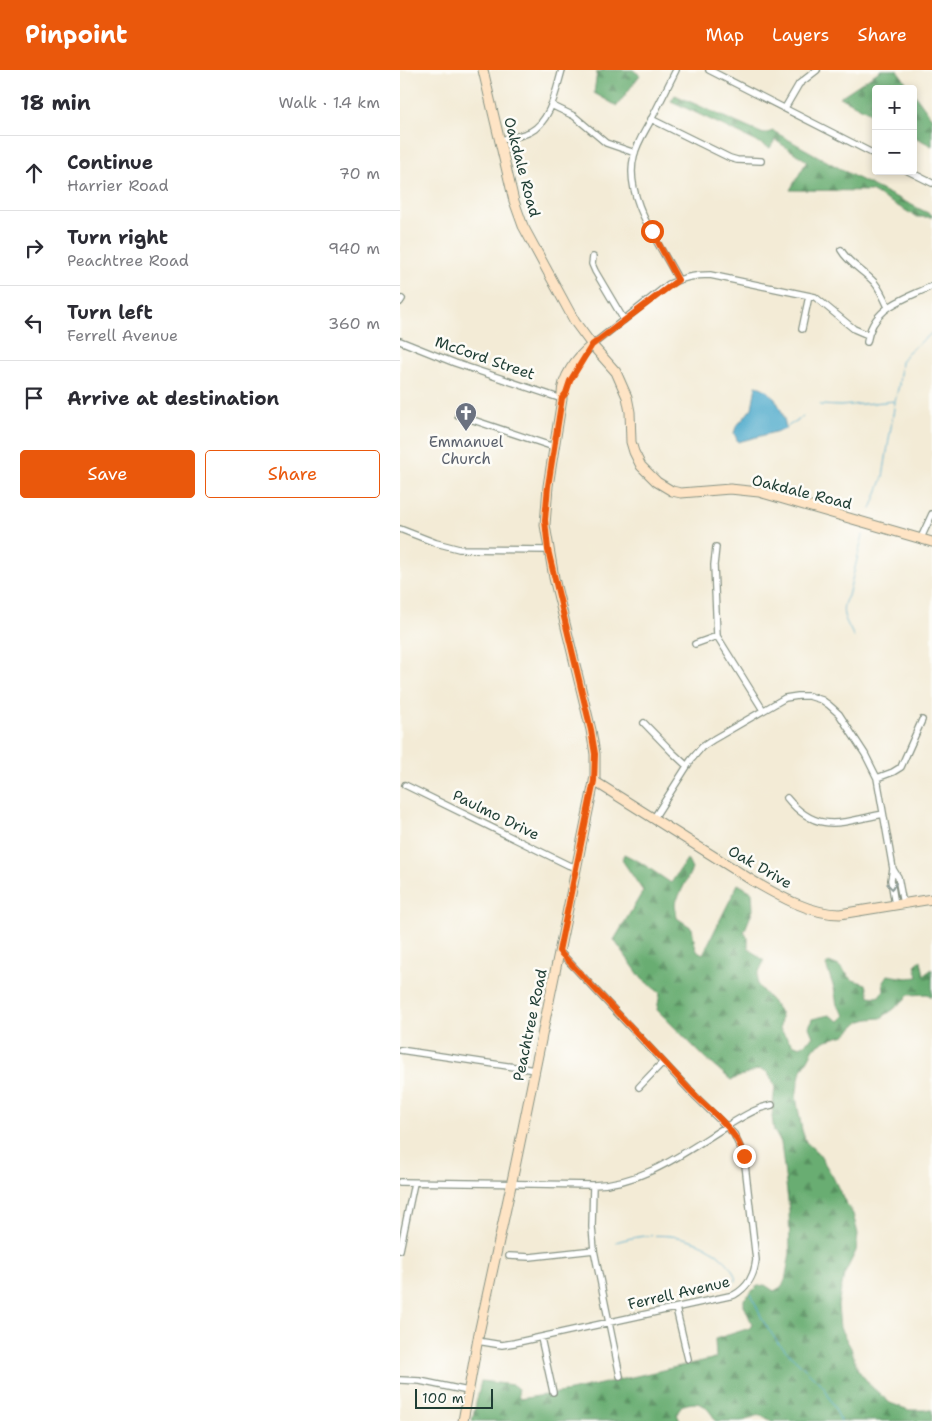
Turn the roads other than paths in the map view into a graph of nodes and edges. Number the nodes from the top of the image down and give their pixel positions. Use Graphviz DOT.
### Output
graph roads {
  1 [pos="484,70"];
  2 [pos="562,70"];
  3 [pos="676,70"];
  4 [pos="709,70"];
  5 [pos="817,70"];
  6 [pos="551,105"];
  7 [pos="785,108"];
  8 [pos="651,119"];
  9 [pos="500,140"];
  10 [pos="634,153"];
  11 [pos="872,153"];
  12 [pos="761,161"];
  13 [pos="915,175"];
  14 [pos="932,184"];
  15 [pos="841,250"];
  16 [pos="593,257"];
  17 [pos="678,280"];
  18 [pos="932,286"];
  19 [pos="809,296"];
  20 [pos="888,307"];
  21 [pos="624,320"];
  22 [pos="802,329"];
  23 [pos="868,335"];
  24 [pos="400,341"];
  25 [pos="867,342"];
  26 [pos="592,345"];
  27 [pos="562,398"];
  28 [pos="458,415"];
  29 [pos="554,446"];
  30 [pos="932,514"];
  31 [pos="400,529"];
  32 [pos="921,538"];
  33 [pos="932,542"];
  34 [pos="716,546"];
  35 [pos="548,550"];
  36 [pos="717,636"];
  37 [pos="695,644"];
  38 [pos="763,710"];
  39 [pos="922,720"];
  40 [pos="644,723"];
  41 [pos="687,766"];
  42 [pos="877,778"];
  43 [pos="594,781"];
  44 [pos="405,784"];
  45 [pos="787,798"];
  46 [pos="883,814"];
  47 [pos="654,818"];
  48 [pos="576,867"];
  49 [pos="932,898"];
  50 [pos="899,905"];
  51 [pos="559,951"];
  52 [pos="400,1050"];
  53 [pos="663,1062"];
  54 [pos="535,1070"];
  55 [pos="639,1088"];
  56 [pos="772,1105"];
  57 [pos="727,1126"];
  58 [pos="400,1182"];
  59 [pos="414,1183"];
  60 [pos="511,1183"];
  61 [pos="593,1185"];
  62 [pos="400,1250"];
  63 [pos="594,1250"];
  64 [pos="510,1256"];
  65 [pos="676,1308"];
  66 [pos="608,1322"];
  67 [pos="541,1338"];
  68 [pos="477,1341"];
  69 [pos="688,1359"];
  70 [pos="620,1376"];
  71 [pos="400,1380"];
  72 [pos="468,1391"];
  73 [pos="553,1392"];
  74 [pos="463,1421"];
  1 -- 9 [label="street, Oakdale Road"];
  2 -- 6 [label="street"];
  3 -- 8 [label="street"];
  4 -- 7 [label="street"];
  5 -- 7 [label="street"];
  6 -- 9 [label="street"];
  6 -- 10 [label="street"];
  7 -- 11 [label="street"];
  8 -- 10 [label="street"];
  8 -- 12 [label="street"];
  9 -- 26 [label="street, Oakdale Road"];
  10 -- 17 [label="street"];
  13 -- 14 [label="street"];
  15 -- 20 [label="street"];
  16 -- 21 [label="street"];
  17 -- 19 [label="street, Peachtree Road"];
  17 -- 21 [label="street, Peachtree Road"];
  18 -- 20 [label="street"];
  19 -- 22 [label="street"];
  19 -- 23 [label="street, Peachtree Road"];
  20 -- 23 [label="street"];
  21 -- 26 [label="street, Peachtree Road"];
  23 -- 25 [label="street"];
  24 -- 27 [label="street, McCord Street"];
  26 -- 27 [label="street, Peachtree Road"];
  26 -- 32 [label="street, Oakdale Road"];
  27 -- 29 [label="street, Peachtree Road"];
  28 -- 29 [label="street"];
  29 -- 35 [label="street, Peachtree Road"];
  30 -- 32 [label="street"];
  31 -- 35 [label="street"];
  32 -- 33 [label="street, Oakdale Road"];
  34 -- 36 [label="street"];
  35 -- 43 [label="street, Peachtree Road"];
  36 -- 37 [label="street"];
  36 -- 38 [label="street"];
  38 -- 41 [label="street"];
  38 -- 42 [label="street"];
  39 -- 42 [label="street"];
  40 -- 41 [label="street"];
  41 -- 47 [label="street"];
  42 -- 46 [label="street"];
  43 -- 47 [label="street, Oak Drive"];
  43 -- 48 [label="street, Peachtree Road"];
  44 -- 48 [label="street, Paulmo Drive"];
  45 -- 46 [label="street"];
  46 -- 50 [label="street"];
  47 -- 50 [label="street, Oak Drive"];
  48 -- 51 [label="street, Peachtree Road"];
  49 -- 50 [label="street, Oak Drive"];
  51 -- 53 [label="street, Ferrell Avenue"];
  51 -- 54 [label="street, Peachtree Road"];
  52 -- 54 [label="street"];
  53 -- 55 [label="street"];
  53 -- 57 [label="street, Ferrell Avenue"];
  54 -- 60 [label="street, Peachtree Road"];
  56 -- 57 [label="street"];
  57 -- 61 [label="street"];
  57 -- 65 [label="street, Ferrell Avenue"];
  58 -- 59 [label="street"];
  59 -- 60 [label="street"];
  59 -- 62 [label="street"];
  60 -- 61 [label="street"];
  60 -- 68 [label="street, Peachtree Road"];
  61 -- 63 [label="street"];
  63 -- 64 [label="street"];
  63 -- 66 [label="street"];
  65 -- 66 [label="street, Ferrell Avenue"];
  65 -- 69 [label="street"];
  66 -- 67 [label="street, Ferrell Avenue"];
  66 -- 70 [label="street"];
  67 -- 68 [label="street, Ferrell Avenue"];
  67 -- 73 [label="street"];
  68 -- 72 [label="street, Peachtree Road"];
  71 -- 72 [label="street"];
  72 -- 74 [label="street, Peachtree Road"];
}
